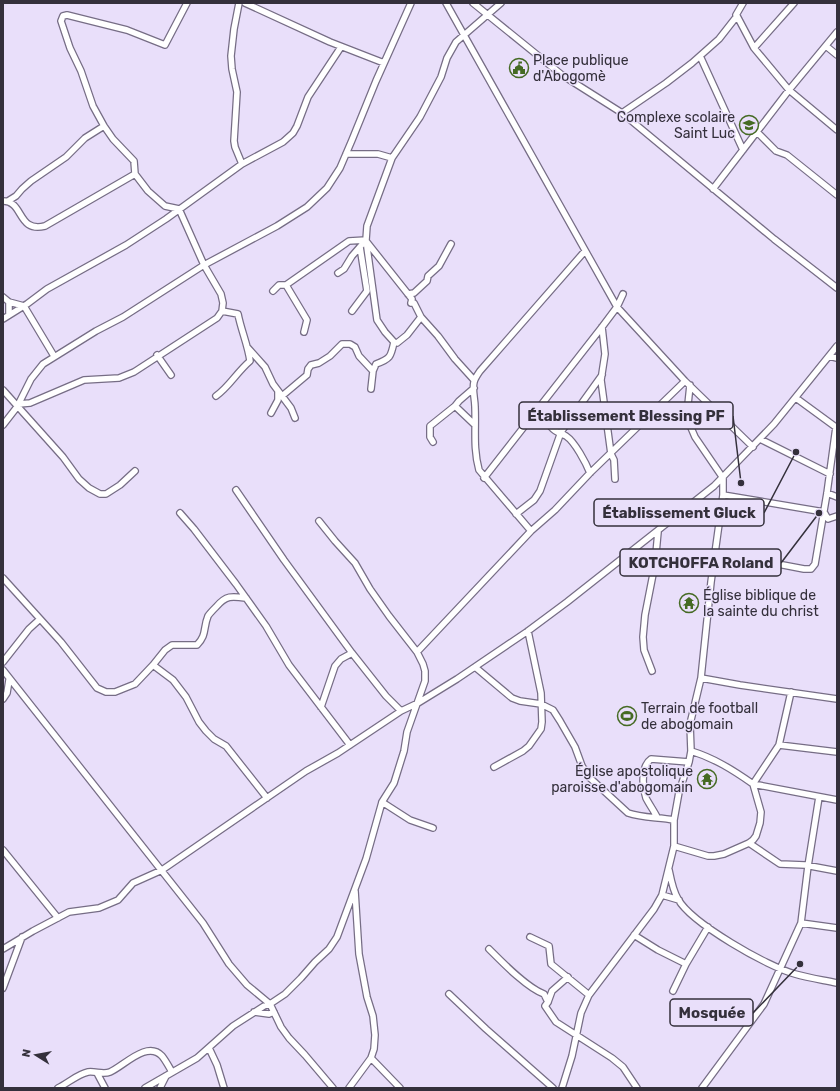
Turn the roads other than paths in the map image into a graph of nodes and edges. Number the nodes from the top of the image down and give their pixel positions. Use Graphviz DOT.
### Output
graph roads {
  1 [pos="187,3"];
  2 [pos="239,3"];
  3 [pos="245,3"];
  4 [pos="411,3"];
  5 [pos="446,3"];
  6 [pos="474,3"];
  7 [pos="501,3"];
  8 [pos="743,3"];
  9 [pos="794,3"];
  10 [pos="489,14"];
  11 [pos="737,16"];
  12 [pos="837,32"];
  13 [pos="464,35"];
  14 [pos="826,46"];
  15 [pos="341,47"];
  16 [pos="754,48"];
  17 [pos="837,55"];
  18 [pos="700,56"];
  19 [pos="384,63"];
  20 [pos="789,90"];
  21 [pos="622,113"];
  22 [pos="104,126"];
  23 [pos="837,130"];
  24 [pos="757,132"];
  25 [pos="743,150"];
  26 [pos="346,154"];
  27 [pos="392,158"];
  28 [pos="242,164"];
  29 [pos="135,174"];
  30 [pos="713,189"];
  31 [pos="837,195"];
  32 [pos="5,201"];
  33 [pos="179,209"];
  34 [pos="366,240"];
  35 [pos="451,244"];
  36 [pos="360,247"];
  37 [pos="585,251"];
  38 [pos="204,265"];
  39 [pos="338,273"];
  40 [pos="286,285"];
  41 [pos="837,288"];
  42 [pos="272,291"];
  43 [pos="408,294"];
  44 [pos="623,294"];
  45 [pos="3,297"];
  46 [pos="9,302"];
  47 [pos="24,306"];
  48 [pos="617,307"];
  49 [pos="222,311"];
  50 [pos="352,311"];
  51 [pos="9,315"];
  52 [pos="421,317"];
  53 [pos="3,319"];
  54 [pos="602,327"];
  55 [pos="304,332"];
  56 [pos="394,342"];
  57 [pos="837,346"];
  58 [pos="248,347"];
  59 [pos="157,355"];
  60 [pos="54,356"];
  61 [pos="829,356"];
  62 [pos="837,358"];
  63 [pos="373,371"];
  64 [pos="602,374"];
  65 [pos="171,375"];
  66 [pos="474,380"];
  67 [pos="685,381"];
  68 [pos="690,385"];
  69 [pos="474,388"];
  70 [pos="371,389"];
  71 [pos="3,390"];
  72 [pos="280,393"];
  73 [pos="216,396"];
  74 [pos="796,398"];
  75 [pos="18,406"];
  76 [pos="455,406"];
  77 [pos="538,408"];
  78 [pos="271,413"];
  79 [pos="295,418"];
  80 [pos="3,425"];
  81 [pos="475,425"];
  82 [pos="837,428"];
  83 [pos="560,434"];
  84 [pos="760,439"];
  85 [pos="433,442"];
  86 [pos="753,446"];
  87 [pos="611,454"];
  88 [pos="135,470"];
  89 [pos="590,473"];
  90 [pos="830,474"];
  91 [pos="484,478"];
  92 [pos="723,478"];
  93 [pos="615,479"];
  94 [pos="236,490"];
  95 [pos="827,493"];
  96 [pos="723,494"];
  97 [pos="837,497"];
  98 [pos="824,512"];
  99 [pos="180,513"];
  100 [pos="516,514"];
  101 [pos="837,516"];
  102 [pos="319,521"];
  103 [pos="531,531"];
  104 [pos="658,532"];
  105 [pos="715,552"];
  106 [pos="3,578"];
  107 [pos="246,598"];
  108 [pos="40,619"];
  109 [pos="528,631"];
  110 [pos="352,652"];
  111 [pos="417,652"];
  112 [pos="3,662"];
  113 [pos="153,665"];
  114 [pos="475,667"];
  115 [pos="3,670"];
  116 [pos="652,671"];
  117 [pos="701,678"];
  118 [pos="9,680"];
  119 [pos="791,692"];
  120 [pos="3,699"];
  121 [pos="837,699"];
  122 [pos="418,703"];
  123 [pos="541,704"];
  124 [pos="321,707"];
  125 [pos="401,711"];
  126 [pos="350,745"];
  127 [pos="779,745"];
  128 [pos="691,751"];
  129 [pos="837,752"];
  130 [pos="689,762"];
  131 [pos="494,767"];
  132 [pos="753,784"];
  133 [pos="819,797"];
  134 [pos="267,798"];
  135 [pos="837,800"];
  136 [pos="382,802"];
  137 [pos="657,817"];
  138 [pos="674,820"];
  139 [pos="434,828"];
  140 [pos="749,843"];
  141 [pos="674,846"];
  142 [pos="3,850"];
  143 [pos="808,866"];
  144 [pos="162,870"];
  145 [pos="669,870"];
  146 [pos="837,871"];
  147 [pos="355,889"];
  148 [pos="662,895"];
  149 [pos="679,900"];
  150 [pos="58,918"];
  151 [pos="801,923"];
  152 [pos="708,927"];
  153 [pos="837,928"];
  154 [pos="634,935"];
  155 [pos="22,937"];
  156 [pos="530,937"];
  157 [pos="3,949"];
  158 [pos="489,949"];
  159 [pos="686,964"];
  160 [pos="781,969"];
  161 [pos="568,977"];
  162 [pos="837,983"];
  163 [pos="3,988"];
  164 [pos="673,991"];
  165 [pos="449,994"];
  166 [pos="589,995"];
  167 [pos="548,1002"];
  168 [pos="270,1004"];
  169 [pos="254,1012"];
  170 [pos="274,1012"];
  171 [pos="576,1036"];
  172 [pos="209,1048"];
  173 [pos="371,1058"];
  174 [pos="172,1072"];
  175 [pos="97,1073"];
  176 [pos="166,1076"];
  177 [pos="58,1088"];
  178 [pos="105,1088"];
  179 [pos="145,1088"];
  180 [pos="160,1088"];
  181 [pos="224,1088"];
  182 [pos="332,1088"];
  183 [pos="349,1088"];
  184 [pos="400,1088"];
  185 [pos="553,1088"];
  186 [pos="562,1088"];
  187 [pos="637,1088"];
  188 [pos="702,1088"];
  1 -- 22 [label="street"];
  2 -- 28 [label="street"];
  3 -- 15 [label="street"];
  4 -- 19 [label="street"];
  5 -- 13 [label="street"];
  6 -- 10 [label="street"];
  7 -- 10 [label="street"];
  8 -- 11 [label="street"];
  9 -- 16 [label="street"];
  10 -- 13 [label="street"];
  10 -- 21 [label="street"];
  11 -- 16 [label="street"];
  11 -- 18 [label="street"];
  12 -- 14 [label="street"];
  13 -- 27 [label="street"];
  13 -- 37 [label="street"];
  14 -- 17 [label="street"];
  14 -- 20 [label="street"];
  15 -- 19 [label="street"];
  15 -- 28 [label="street"];
  16 -- 20 [label="street"];
  18 -- 21 [label="street"];
  18 -- 25 [label="street"];
  19 -- 26 [label="street"];
  20 -- 23 [label="street"];
  20 -- 24 [label="street"];
  21 -- 30 [label="street"];
  22 -- 29 [label="street"];
  22 -- 32 [label="street"];
  24 -- 25 [label="street"];
  24 -- 31 [label="street"];
  25 -- 30 [label="street"];
  26 -- 27 [label="street"];
  26 -- 38 [label="street"];
  27 -- 34 [label="street"];
  28 -- 33 [label="street"];
  29 -- 32 [label="street"];
  29 -- 33 [label="street"];
  30 -- 41 [label="street"];
  33 -- 38 [label="street"];
  33 -- 47 [label="street"];
  34 -- 36 [label="street"];
  34 -- 40 [label="street"];
  34 -- 43 [label="street"];
  34 -- 56 [label="street"];
  35 -- 43 [label="street"];
  36 -- 39 [label="street"];
  36 -- 50 [label="street"];
  37 -- 48 [label="street"];
  37 -- 66 [label="street"];
  38 -- 49 [label="street"];
  38 -- 60 [label="street"];
  40 -- 42 [label="street"];
  40 -- 55 [label="street"];
  43 -- 52 [label="street"];
  44 -- 48 [label="street"];
  45 -- 46 [label="street"];
  46 -- 47 [label="street"];
  46 -- 51 [label="street"];
  47 -- 51 [label="street"];
  47 -- 60 [label="street"];
  48 -- 54 [label="street"];
  48 -- 67 [label="street"];
  49 -- 58 [label="street"];
  49 -- 59 [label="street"];
  51 -- 53 [label="street"];
  52 -- 56 [label="street"];
  52 -- 66 [label="street"];
  54 -- 64 [label="street"];
  54 -- 77 [label="street"];
  56 -- 63 [label="street"];
  57 -- 61 [label="street"];
  58 -- 72 [label="street"];
  58 -- 73 [label="street"];
  59 -- 65 [label="street"];
  59 -- 75 [label="street"];
  60 -- 75 [label="street"];
  61 -- 62 [label="street"];
  61 -- 74 [label="street"];
  63 -- 70 [label="street"];
  63 -- 72 [label="street"];
  64 -- 83 [label="street"];
  64 -- 87 [label="street"];
  66 -- 69 [label="street"];
  67 -- 68 [label="street"];
  67 -- 87 [label="street"];
  68 -- 86 [label="street"];
  68 -- 92 [label="street"];
  69 -- 76 [label="street"];
  69 -- 81 [label="street"];
  71 -- 75 [label="street"];
  72 -- 78 [label="street"];
  72 -- 79 [label="street"];
  74 -- 82 [label="street"];
  74 -- 84 [label="street"];
  75 -- 80 [label="street"];
  75 -- 88 [label="street"];
  76 -- 81 [label="street"];
  76 -- 85 [label="street"];
  77 -- 83 [label="street"];
  77 -- 91 [label="street"];
  81 -- 91 [label="street"];
  82 -- 90 [label="street"];
  83 -- 89 [label="street"];
  83 -- 100 [label="street"];
  84 -- 86 [label="street"];
  84 -- 90 [label="street"];
  86 -- 92 [label="street"];
  87 -- 89 [label="street"];
  87 -- 93 [label="street"];
  89 -- 103 [label="street"];
  90 -- 95 [label="street"];
  91 -- 100 [label="street"];
  92 -- 96 [label="street"];
  92 -- 104 [label="street"];
  94 -- 110 [label="street"];
  95 -- 97 [label="street"];
  95 -- 98 [label="street"];
  96 -- 98 [label="street"];
  96 -- 105 [label="street"];
  98 -- 101 [label="street"];
  98 -- 105 [label="street"];
  99 -- 107 [label="street"];
  100 -- 103 [label="street"];
  102 -- 111 [label="street"];
  103 -- 111 [label="street"];
  104 -- 109 [label="street"];
  104 -- 116 [label="street"];
  105 -- 117 [label="street"];
  106 -- 108 [label="street"];
  107 -- 113 [label="street"];
  107 -- 124 [label="street"];
  108 -- 112 [label="street"];
  108 -- 113 [label="street"];
  109 -- 114 [label="street"];
  109 -- 123 [label="street"];
  110 -- 124 [label="street"];
  110 -- 125 [label="street"];
  111 -- 122 [label="street"];
  113 -- 134 [label="street"];
  114 -- 122 [label="street"];
  114 -- 123 [label="street"];
  115 -- 118 [label="street"];
  117 -- 119 [label="street"];
  117 -- 128 [label="street"];
  118 -- 120 [label="street"];
  118 -- 144 [label="street"];
  119 -- 121 [label="street"];
  119 -- 127 [label="street"];
  122 -- 125 [label="street"];
  122 -- 136 [label="street"];
  123 -- 131 [label="street"];
  123 -- 137 [label="street"];
  124 -- 126 [label="street"];
  125 -- 126 [label="street"];
  126 -- 134 [label="street"];
  127 -- 129 [label="street"];
  127 -- 132 [label="street"];
  128 -- 130 [label="street"];
  128 -- 132 [label="street"];
  130 -- 137 [label="street"];
  130 -- 138 [label="street"];
  132 -- 133 [label="street"];
  132 -- 140 [label="street"];
  133 -- 135 [label="street"];
  133 -- 143 [label="street"];
  134 -- 144 [label="street"];
  136 -- 139 [label="street"];
  136 -- 147 [label="street"];
  137 -- 138 [label="street"];
  138 -- 141 [label="street"];
  140 -- 141 [label="street"];
  140 -- 143 [label="street"];
  141 -- 145 [label="street"];
  142 -- 150 [label="street"];
  143 -- 146 [label="street"];
  143 -- 151 [label="street"];
  144 -- 150 [label="street"];
  144 -- 168 [label="street"];
  145 -- 148 [label="street"];
  145 -- 149 [label="street"];
  147 -- 168 [label="street"];
  147 -- 173 [label="street"];
  148 -- 149 [label="street"];
  148 -- 154 [label="street"];
  149 -- 152 [label="street"];
  150 -- 155 [label="street"];
  151 -- 153 [label="street"];
  151 -- 160 [label="street"];
  152 -- 159 [label="street"];
  152 -- 160 [label="street"];
  154 -- 159 [label="street"];
  154 -- 166 [label="street"];
  155 -- 157 [label="street"];
  155 -- 163 [label="street"];
  156 -- 161 [label="street"];
  158 -- 167 [label="street"];
  159 -- 164 [label="street"];
  160 -- 162 [label="street"];
  160 -- 188 [label="street"];
  161 -- 166 [label="street"];
  161 -- 167 [label="street"];
  165 -- 185 [label="street"];
  166 -- 171 [label="street"];
  167 -- 171 [label="street"];
  168 -- 169 [label="street"];
  168 -- 170 [label="street"];
  169 -- 170 [label="street"];
  169 -- 172 [label="street"];
  170 -- 182 [label="street"];
  171 -- 186 [label="street"];
  171 -- 187 [label="street"];
  172 -- 174 [label="street"];
  172 -- 181 [label="street"];
  173 -- 183 [label="street"];
  173 -- 184 [label="street"];
  174 -- 175 [label="street"];
  174 -- 176 [label="street"];
  175 -- 177 [label="street"];
  175 -- 178 [label="street"];
  176 -- 179 [label="street"];
  176 -- 180 [label="street"];
}
